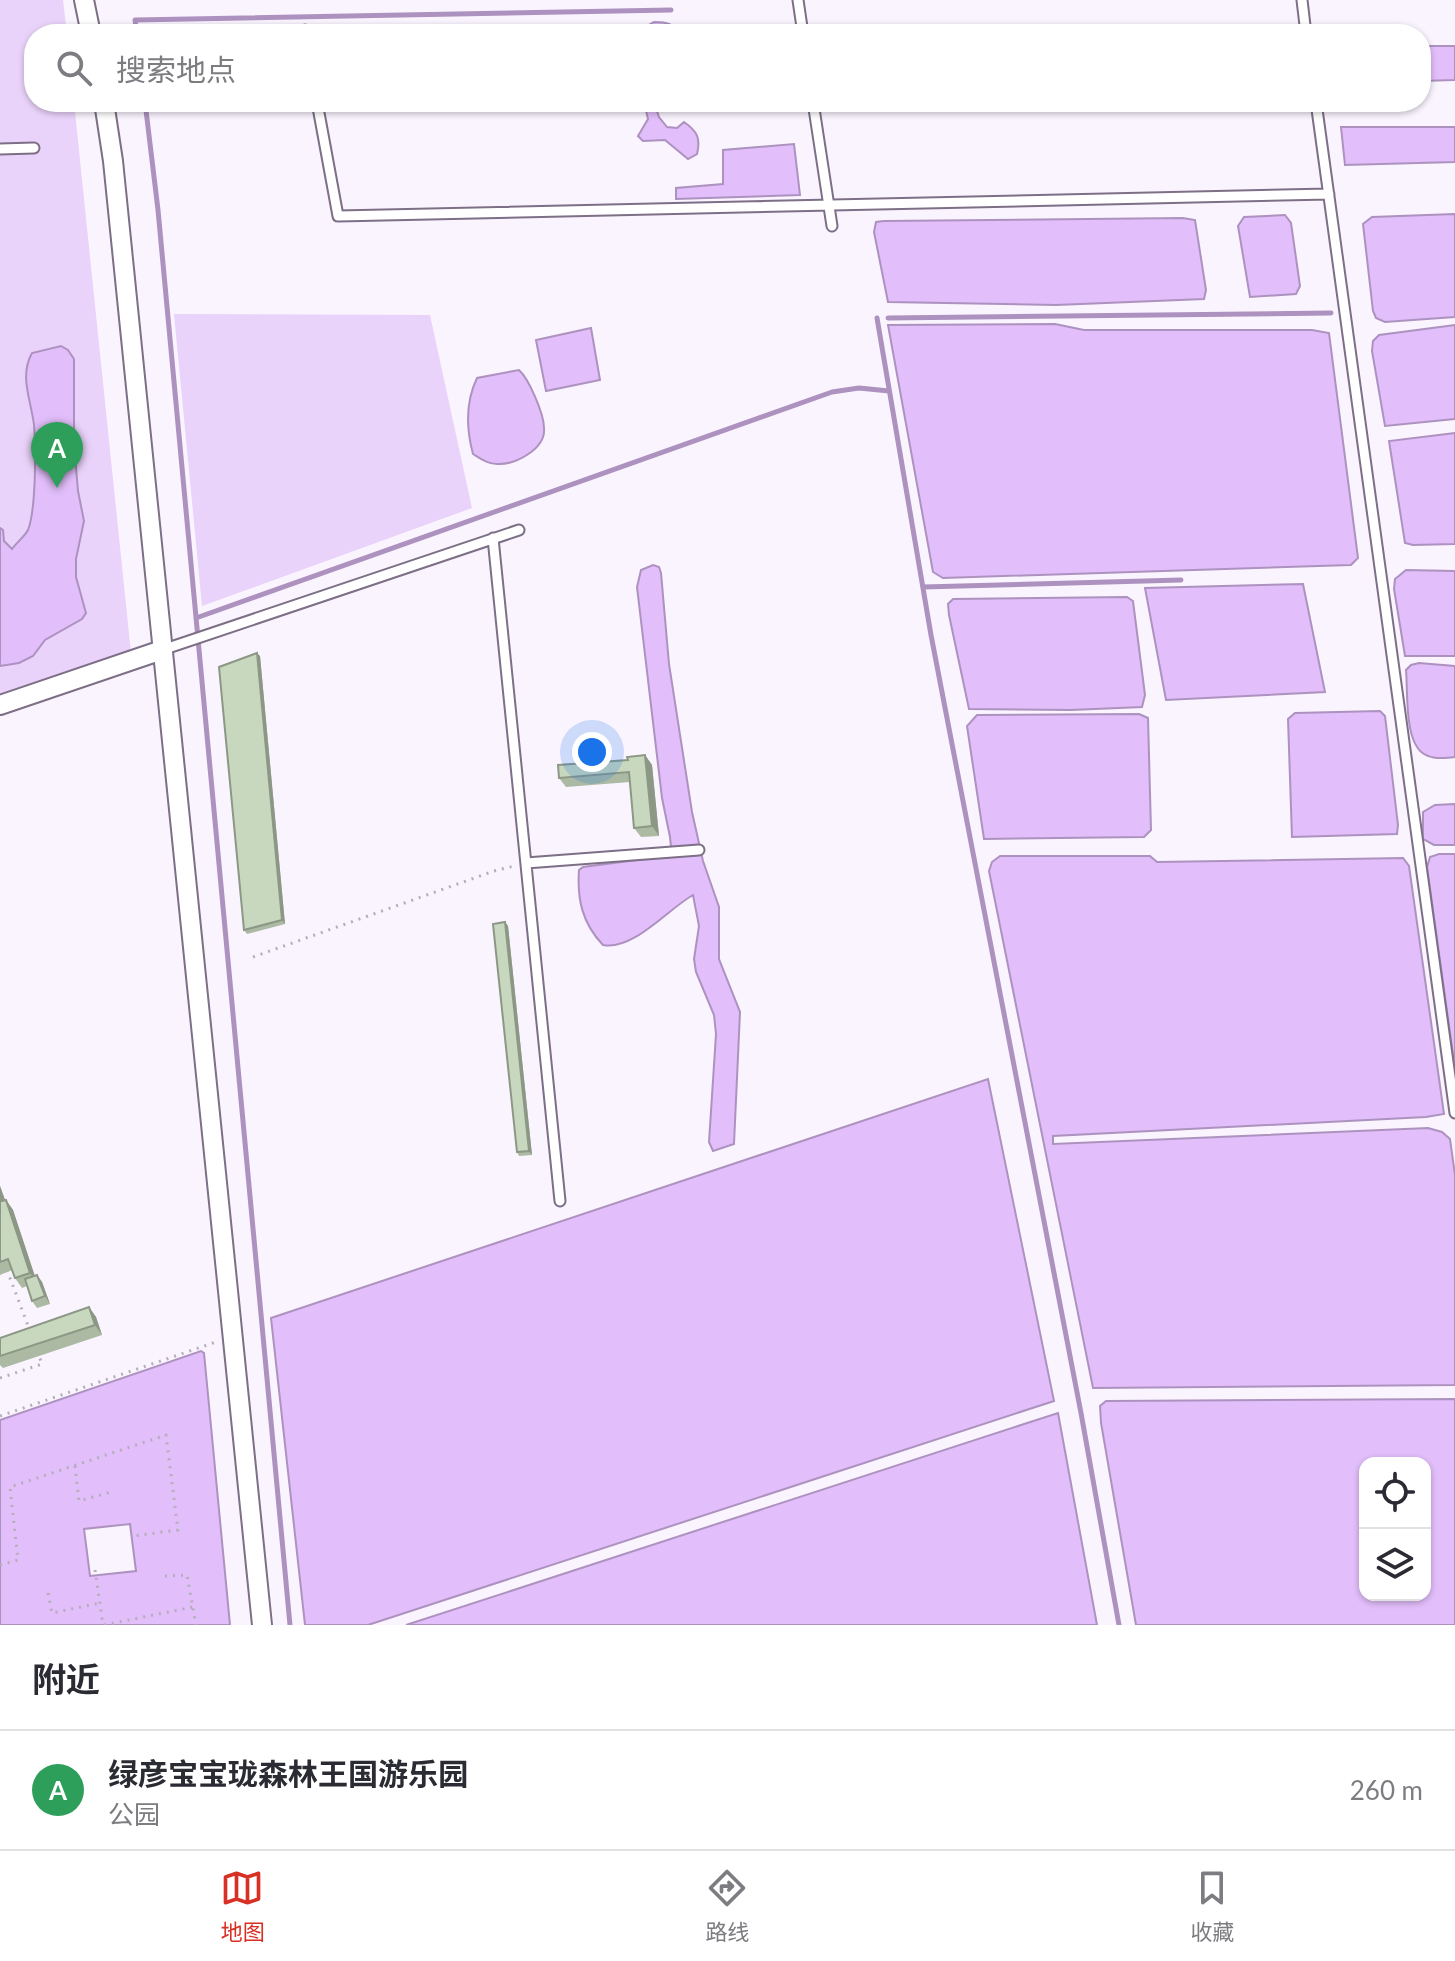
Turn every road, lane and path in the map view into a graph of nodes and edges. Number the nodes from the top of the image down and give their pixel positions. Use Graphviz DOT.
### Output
graph roads {
  1 [pos="84,0"];
  2 [pos="798,0"];
  3 [pos="1302,0"];
  4 [pos="89,24"];
  5 [pos="802,24"];
  6 [pos="1305,24"];
  7 [pos="106,112"];
  8 [pos="319,112"];
  9 [pos="815,112"];
  10 [pos="1317,112"];
  11 [pos="34,148"];
  12 [pos="0,149"];
  13 [pos="1329,194"];
  14 [pos="829,205"];
  15 [pos="832,226"];
  16 [pos="519,530"];
  17 [pos="493,538"];
  18 [pos="162,650"];
  19 [pos="0,705"];
  20 [pos="699,850"];
  21 [pos="526,863"];
  22 [pos="253,957"];
  23 [pos="1455,1113"];
  24 [pos="560,1201"];
  25 [pos="5,1265"];
  26 [pos="31,1333"];
  27 [pos="232,1336"];
  28 [pos="35,1343"];
  29 [pos="0,1378"];
  30 [pos="0,1416"];
  31 [pos="75,1466"];
  32 [pos="111,1492"];
  33 [pos="133,1536"];
  34 [pos="0,1565"];
  35 [pos="95,1570"];
  36 [pos="165,1576"];
  37 [pos="48,1593"];
  38 [pos="100,1603"];
  39 [pos="193,1607"];
  40 [pos="104,1625"];
  41 [pos="196,1625"];
  42 [pos="262,1625"];
  1 -- 4 [label="street"];
  2 -- 5 [label="lane"];
  3 -- 6 [label="lane"];
  7 -- 18 [label="street"];
  8 -- 14 [label="lane"];
  9 -- 14 [label="lane"];
  10 -- 13 [label="lane"];
  11 -- 12 [label="lane"];
  13 -- 14 [label="lane"];
  13 -- 23 [label="lane"];
  14 -- 15 [label="lane"];
  16 -- 17 [label="lane"];
  17 -- 18 [label="lane"];
  17 -- 21 [label="lane"];
  18 -- 19 [label="street"];
  18 -- 27 [label="street"];
  20 -- 21 [label="lane"];
  21 -- 22 [label="path"];
  21 -- 24 [label="lane"];
  25 -- 26 [label="path"];
  27 -- 30 [label="path"];
  27 -- 42 [label="street"];
  28 -- 29 [label="path"];
  31 -- 32 [label="path"];
  31 -- 33 [label="path"];
  31 -- 34 [label="path"];
  35 -- 38 [label="path"];
  36 -- 39 [label="path"];
  37 -- 38 [label="path"];
  38 -- 40 [label="path"];
  39 -- 40 [label="path"];
  39 -- 41 [label="path"];
}
